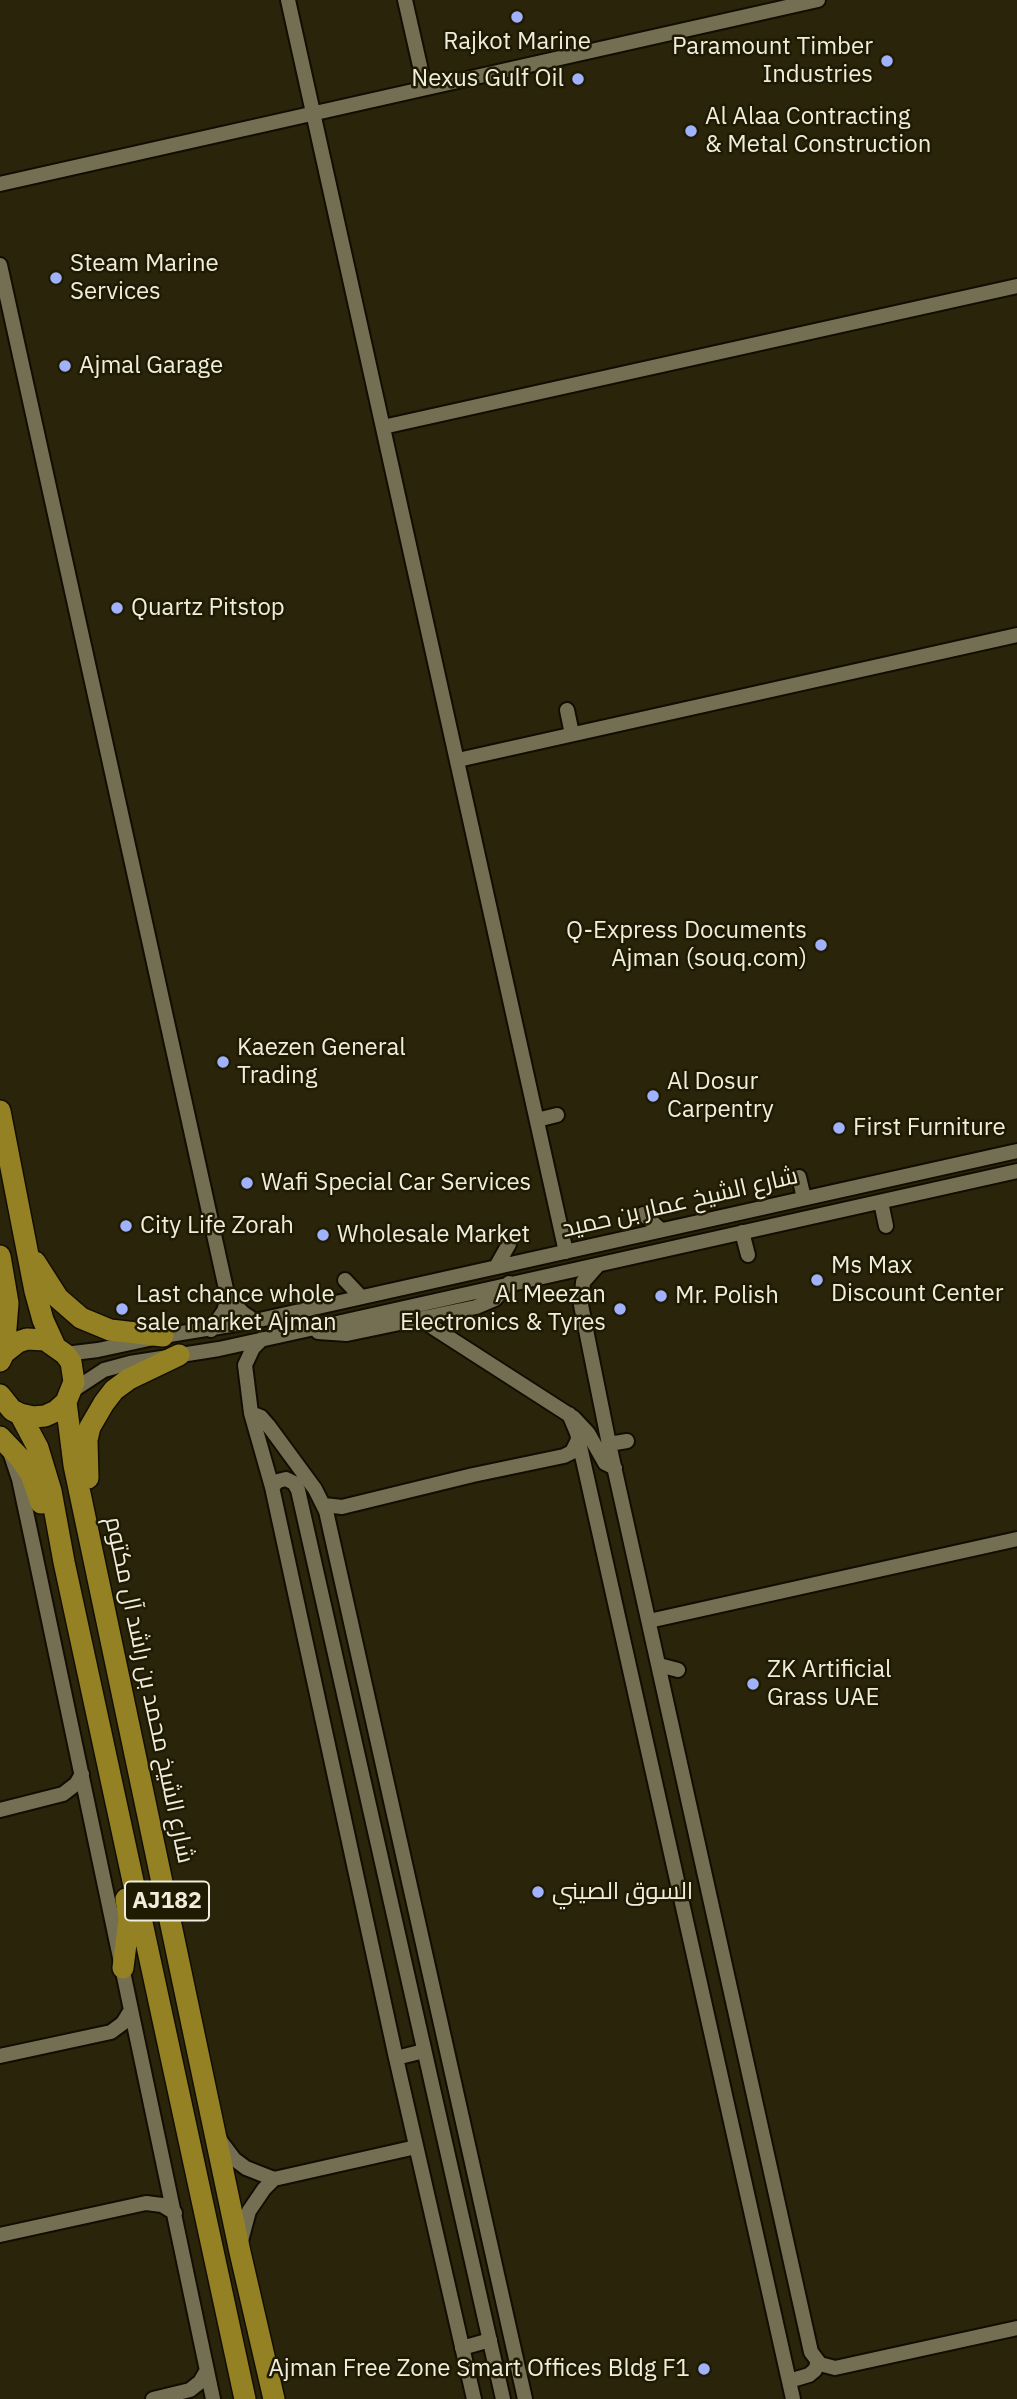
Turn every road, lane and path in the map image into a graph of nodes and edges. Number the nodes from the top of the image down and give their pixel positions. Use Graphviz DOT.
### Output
graph roads {
  1 [pos="288,0"];
  2 [pos="405,0"];
  3 [pos="818,0"];
  4 [pos="425,88"];
  5 [pos="313,113"];
  6 [pos="0,184"];
  7 [pos="0,265"];
  8 [pos="1017,286"];
  9 [pos="383,427"];
  10 [pos="1017,635"];
  11 [pos="567,710"];
  12 [pos="572,734"];
  13 [pos="458,760"];
  14 [pos="0,1111"];
  15 [pos="557,1115"];
  16 [pos="537,1120"];
  17 [pos="1017,1151"];
  18 [pos="1017,1171"];
  19 [pos="799,1177"];
  20 [pos="804,1198"];
  21 [pos="881,1202"];
  22 [pos="643,1214"];
  23 [pos="886,1226"];
  24 [pos="662,1230"];
  25 [pos="742,1232"];
  26 [pos="26,1244"];
  27 [pos="509,1244"];
  28 [pos="566,1252"];
  29 [pos="748,1255"];
  30 [pos="0,1256"];
  31 [pos="598,1265"];
  32 [pos="496,1267"];
  33 [pos="554,1274"];
  34 [pos="345,1280"];
  35 [pos="509,1283"];
  36 [pos="361,1297"];
  37 [pos="229,1298"];
  38 [pos="580,1305"];
  39 [pos="420,1319"];
  40 [pos="255,1321"];
  41 [pos="310,1329"];
  42 [pos="211,1330"];
  43 [pos="163,1336"];
  44 [pos="262,1339"];
  45 [pos="60,1349"];
  46 [pos="219,1349"];
  47 [pos="178,1355"];
  48 [pos="2,1357"];
  49 [pos="244,1372"];
  50 [pos="0,1395"];
  51 [pos="69,1397"];
  52 [pos="251,1413"];
  53 [pos="20,1414"];
  54 [pos="569,1414"];
  55 [pos="578,1440"];
  56 [pos="4,1441"];
  57 [pos="627,1441"];
  58 [pos="609,1444"];
  59 [pos="615,1468"];
  60 [pos="272,1487"];
  61 [pos="324,1505"];
  62 [pos="1017,1539"];
  63 [pos="93,1549"];
  64 [pos="64,1562"];
  65 [pos="649,1621"];
  66 [pos="659,1665"];
  67 [pos="678,1670"];
  68 [pos="82,1774"];
  69 [pos="63,1794"];
  70 [pos="88,1806"];
  71 [pos="0,1810"];
  72 [pos="126,1845"];
  73 [pos="123,1968"];
  74 [pos="131,2010"];
  75 [pos="111,2032"];
  76 [pos="138,2046"];
  77 [pos="424,2051"];
  78 [pos="0,2056"];
  79 [pos="396,2058"];
  80 [pos="216,2135"];
  81 [pos="416,2147"];
  82 [pos="469,2151"];
  83 [pos="274,2179"];
  84 [pos="167,2181"];
  85 [pos="456,2190"];
  86 [pos="146,2203"];
  87 [pos="175,2213"];
  88 [pos="0,2235"];
  89 [pos="240,2252"];
  90 [pos="1017,2328"];
  91 [pos="490,2340"];
  92 [pos="462,2348"];
  93 [pos="818,2362"];
  94 [pos="207,2370"];
  95 [pos="789,2381"];
  96 [pos="190,2390"];
  97 [pos="153,2399"];
  98 [pos="211,2399"];
  99 [pos="245,2399"];
  100 [pos="274,2399"];
  101 [pos="474,2399"];
  102 [pos="503,2399"];
  103 [pos="525,2399"];
  104 [pos="793,2399"];
  1 -- 5 [label="street"];
  2 -- 4 [label="street"];
  3 -- 4 [label="street"];
  4 -- 5 [label="street"];
  5 -- 6 [label="street"];
  5 -- 9 [label="street"];
  7 -- 37 [label="street"];
  8 -- 9 [label="street"];
  9 -- 13 [label="street"];
  10 -- 12 [label="street"];
  11 -- 12 [label="street"];
  12 -- 13 [label="street"];
  13 -- 16 [label="street"];
  14 -- 26 [label="highway"];
  15 -- 16 [label="street"];
  16 -- 28 [label="street"];
  17 -- 20 [label="street, شارع الشيخ عمار بن حميد"];
  18 -- 21 [label="street, شارع الشيخ عمار بن حميد"];
  19 -- 20 [label="street"];
  20 -- 24 [label="street, شارع الشيخ عمار بن حميد"];
  21 -- 23 [label="street"];
  21 -- 25 [label="street, شارع الشيخ عمار بن حميد"];
  22 -- 24 [label="street"];
  24 -- 28 [label="street, شارع الشيخ عمار بن حميد"];
  25 -- 29 [label="street"];
  25 -- 31 [label="street, شارع الشيخ عمار بن حميد"];
  26 -- 43 [label="highway"];
  26 -- 45 [label="highway"];
  27 -- 32 [label="street"];
  28 -- 32 [label="street, شارع الشيخ عمار بن حميد"];
  30 -- 48 [label="highway"];
  31 -- 33 [label="street, شارع الشيخ عمار بن حميد"];
  31 -- 38 [label="street"];
  32 -- 36 [label="street, شارع الشيخ عمار بن حميد"];
  33 -- 35 [label="street, شارع الشيخ عمار بن حميد"];
  33 -- 38 [label="street"];
  34 -- 36 [label="street"];
  35 -- 39 [label="street"];
  35 -- 41 [label="street, شارع الشيخ عمار بن حميد"];
  36 -- 40 [label="street, شارع الشيخ عمار بن حميد"];
  37 -- 40 [label="street"];
  37 -- 42 [label="street"];
  38 -- 58 [label="street"];
  39 -- 41 [label="street"];
  39 -- 54 [label="street"];
  40 -- 42 [label="street, شارع الشيخ عمار بن حميد"];
  41 -- 44 [label="street, شارع الشيخ عمار بن حميد"];
  42 -- 43 [label="street, شارع الشيخ عمار بن حميد"];
  43 -- 45 [label="street, شارع الشيخ عمار بن حميد"];
  44 -- 46 [label="street, شارع الشيخ عمار بن حميد"];
  44 -- 49 [label="street"];
  45 -- 48 [label="highway"];
  45 -- 51 [label="highway, شارع الشيخ محمد بن راشد آل مكتوم"];
  46 -- 47 [label="street, شارع الشيخ عمار بن حميد"];
  46 -- 49 [label="street"];
  47 -- 51 [label="street, شارع الشيخ عمار بن حميد"];
  47 -- 63 [label="highway"];
  49 -- 52 [label="street"];
  50 -- 53 [label="highway"];
  51 -- 53 [label="highway"];
  51 -- 63 [label="highway, شارع الشيخ محمد بن راشد آل مكتوم / AJ182"];
  52 -- 60 [label="street"];
  52 -- 61 [label="street"];
  53 -- 64 [label="highway, AJ182"];
  54 -- 55 [label="street"];
  54 -- 59 [label="street"];
  55 -- 61 [label="street"];
  55 -- 95 [label="street"];
  56 -- 64 [label="highway"];
  56 -- 68 [label="street"];
  57 -- 58 [label="street"];
  58 -- 59 [label="street"];
  59 -- 65 [label="street"];
  60 -- 77 [label="street"];
  60 -- 79 [label="street"];
  61 -- 82 [label="street"];
  62 -- 65 [label="street"];
  63 -- 80 [label="highway, شارع الشيخ محمد بن راشد آل مكتوم / AJ182"];
  64 -- 72 [label="highway, AJ182"];
  65 -- 66 [label="street"];
  66 -- 67 [label="street"];
  66 -- 93 [label="street"];
  68 -- 69 [label="street"];
  68 -- 70 [label="street"];
  69 -- 70 [label="street"];
  69 -- 71 [label="street"];
  70 -- 73 [label="street"];
  72 -- 73 [label="highway"];
  72 -- 99 [label="highway, AJ182"];
  73 -- 74 [label="street"];
  74 -- 75 [label="street"];
  74 -- 76 [label="street"];
  75 -- 76 [label="street"];
  75 -- 78 [label="street"];
  76 -- 84 [label="street"];
  77 -- 79 [label="street"];
  77 -- 85 [label="street"];
  79 -- 81 [label="street"];
  80 -- 83 [label="street"];
  80 -- 89 [label="highway, شارع الشيخ محمد بن راشد آل مكتوم / AJ182"];
  81 -- 83 [label="street"];
  81 -- 92 [label="street"];
  82 -- 85 [label="street"];
  82 -- 103 [label="street"];
  83 -- 89 [label="street"];
  84 -- 86 [label="street"];
  84 -- 87 [label="street"];
  85 -- 91 [label="street"];
  86 -- 87 [label="street"];
  86 -- 88 [label="street"];
  87 -- 94 [label="street"];
  89 -- 100 [label="highway, شارع الشيخ محمد بن راشد آل مكتوم / AJ182"];
  90 -- 93 [label="street"];
  91 -- 92 [label="street"];
  91 -- 102 [label="street"];
  92 -- 101 [label="street"];
  93 -- 95 [label="street"];
  94 -- 96 [label="street"];
  94 -- 98 [label="street"];
  95 -- 104 [label="street"];
  96 -- 97 [label="street"];
  96 -- 98 [label="street"];
}
